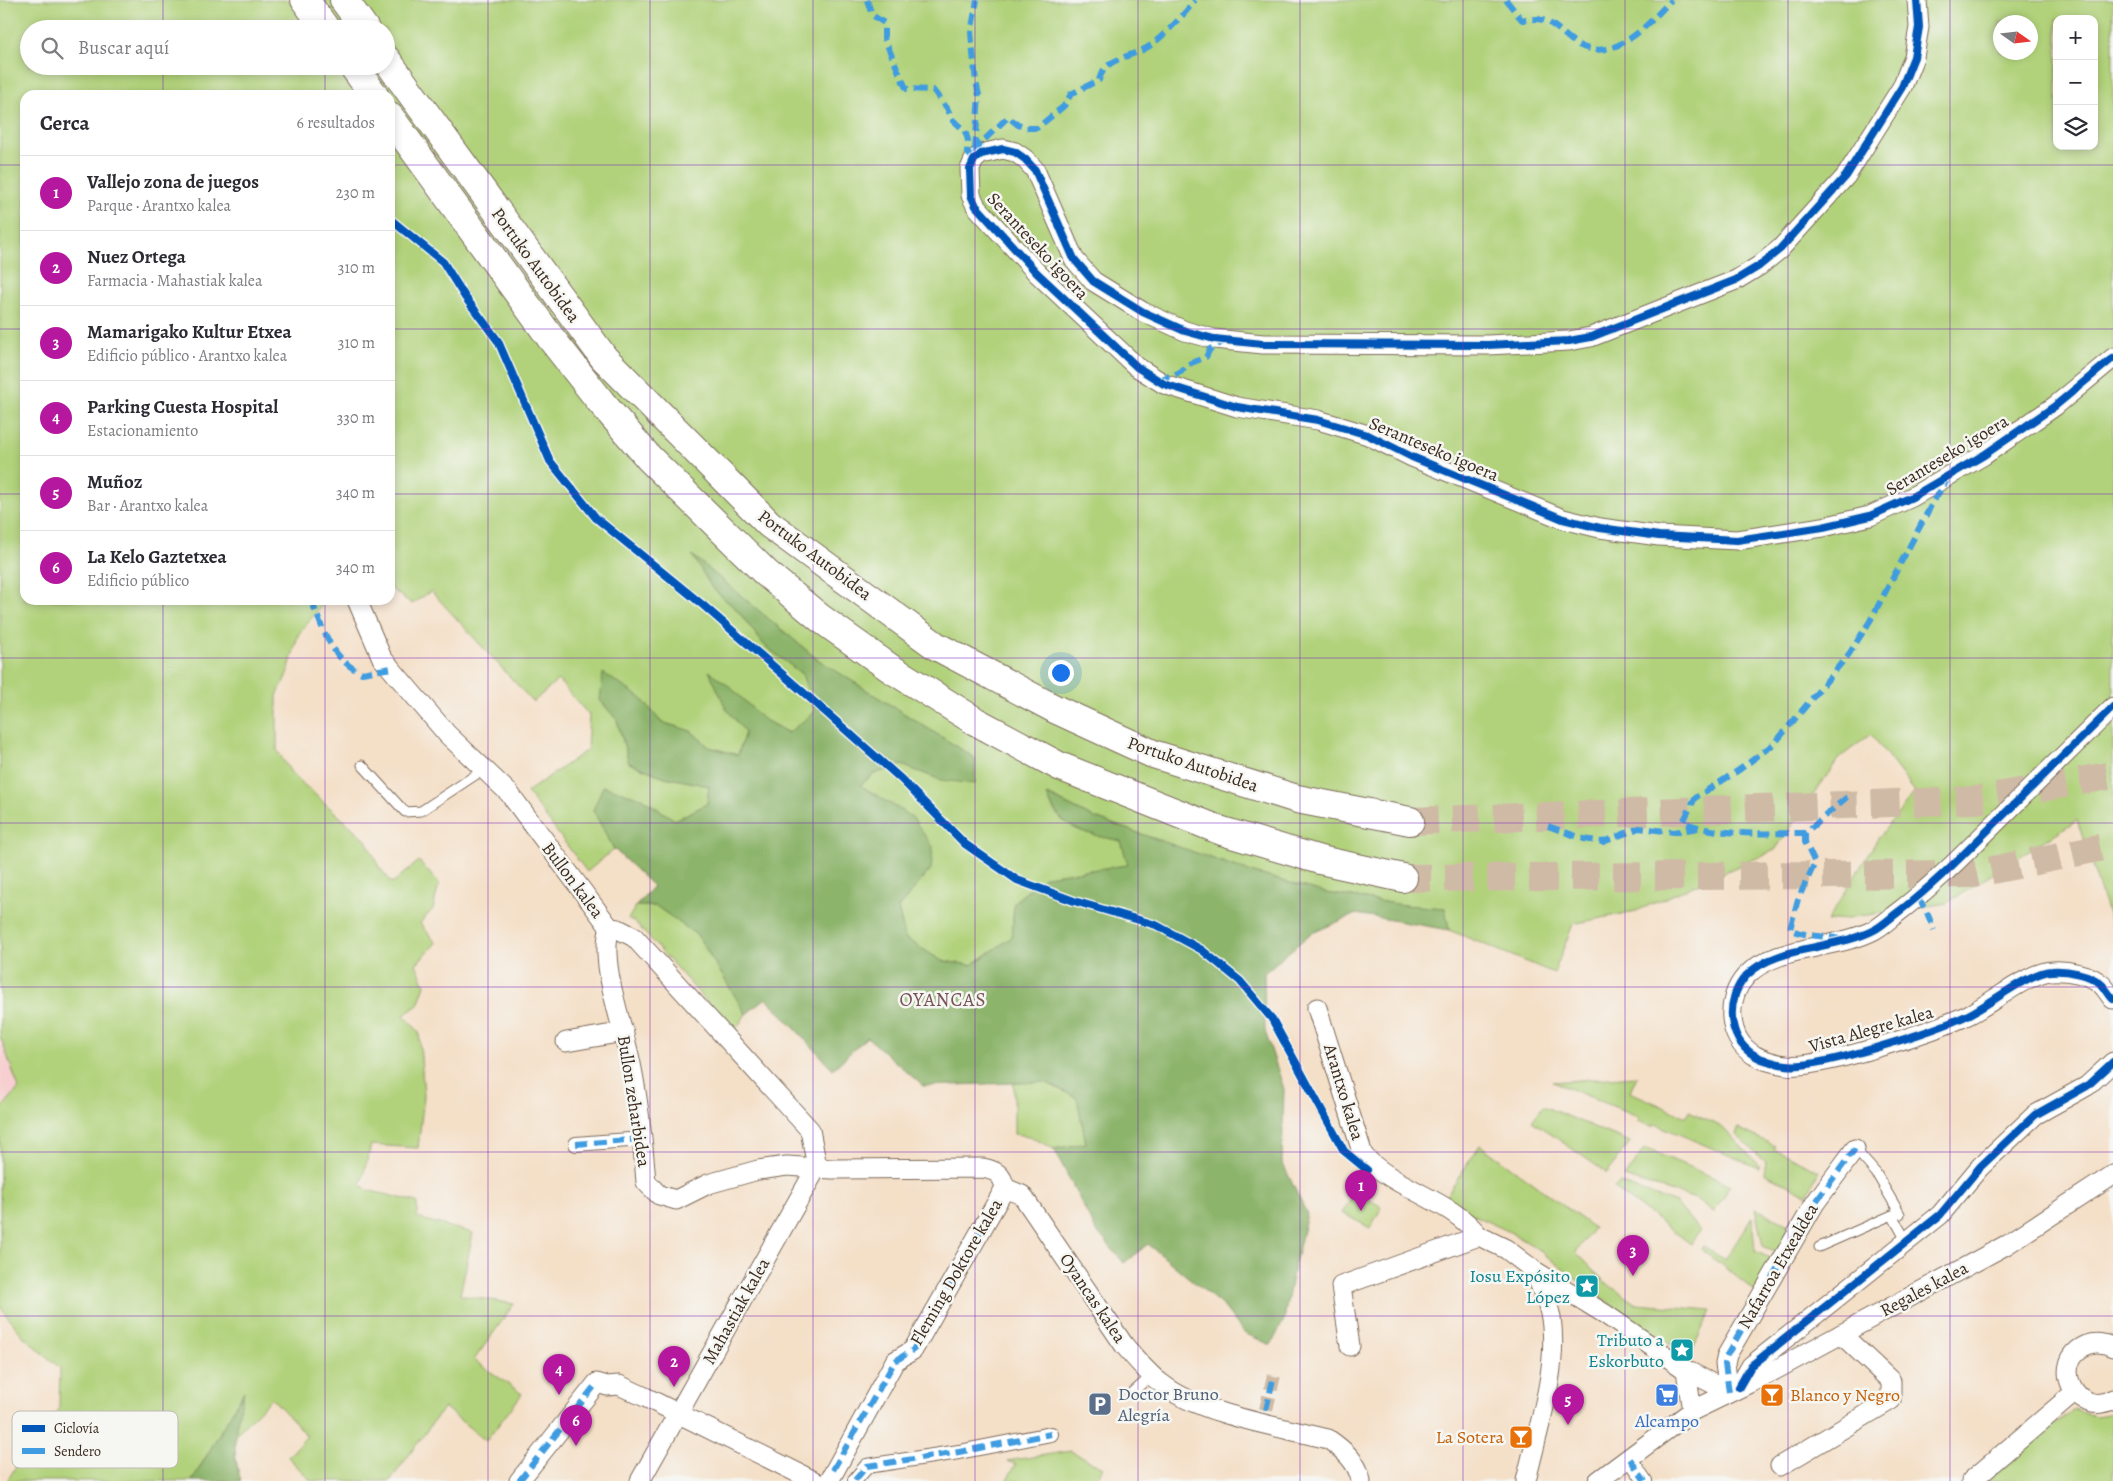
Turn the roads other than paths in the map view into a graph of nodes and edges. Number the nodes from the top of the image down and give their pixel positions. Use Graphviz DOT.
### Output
graph roads {
  1 [pos="305,0"];
  2 [pos="344,0"];
  3 [pos="1917,0"];
  4 [pos="319,20"];
  5 [pos="358,20"];
  6 [pos="395,71"];
  7 [pos="360,75"];
  8 [pos="370,90"];
  9 [pos="395,124"];
  10 [pos="2113,358"];
  11 [pos="359,605"];
  12 [pos="2113,707"];
  13 [pos="362,765"];
  14 [pos="483,770"];
  15 [pos="1410,821"];
  16 [pos="1403,878"];
  17 [pos="610,928"];
  18 [pos="2113,1000"];
  19 [pos="1317,1008"];
  20 [pos="624,1032"];
  21 [pos="566,1042"];
  22 [pos="2113,1062"];
  23 [pos="642,1139"];
  24 [pos="576,1144"];
  25 [pos="1855,1148"];
  26 [pos="817,1167"];
  27 [pos="2113,1175"];
  28 [pos="1005,1188"];
  29 [pos="1900,1214"];
  30 [pos="1479,1236"];
  31 [pos="1907,1242"];
  32 [pos="1819,1247"];
  33 [pos="1535,1271"];
  34 [pos="1581,1300"];
  35 [pos="1551,1320"];
  36 [pos="1840,1334"];
  37 [pos="1350,1346"];
  38 [pos="2113,1348"];
  39 [pos="1686,1370"];
  40 [pos="1152,1376"];
  41 [pos="1734,1390"];
  42 [pos="1133,1392"];
  43 [pos="2074,1393"];
  44 [pos="2113,1399"];
  45 [pos="1692,1411"];
  46 [pos="678,1414"];
  47 [pos="1051,1434"];
  48 [pos="1630,1459"];
  49 [pos="1780,1466"];
  50 [pos="854,1480"];
  51 [pos="519,1481"];
  52 [pos="640,1481"];
  53 [pos="814,1481"];
  54 [pos="828,1481"];
  55 [pos="1361,1481"];
  56 [pos="1526,1481"];
  57 [pos="1598,1481"];
  58 [pos="1645,1481"];
  59 [pos="1971,1481"];
  1 -- 4 [label="highway"];
  2 -- 5 [label="highway"];
  3 -- 10 [label="street, Seranteseko igoera"];
  6 -- 15 [label="highway, Portuko Autobidea"];
  7 -- 8 [label="highway"];
  9 -- 16 [label="highway, Portuko Autobidea"];
  11 -- 14 [label="street, Bullon kalea"];
  12 -- 18 [label="street, Vista Alegre kalea"];
  13 -- 14 [label="lane"];
  14 -- 17 [label="street, Bullon kalea"];
  17 -- 20 [label="street, Bullon zeharbidea"];
  17 -- 26 [label="street, Bullon kalea"];
  19 -- 30 [label="street, Arantxo kalea"];
  20 -- 21 [label="street"];
  20 -- 23 [label="street, Bullon zeharbidea"];
  22 -- 31 [label="street"];
  23 -- 24 [label="street"];
  23 -- 26 [label="street, Bullon zeharbidea"];
  25 -- 29 [label="lane"];
  25 -- 41 [label="street, Nafarroa Etxealdea"];
  26 -- 28 [label="street, Oyancas kalea"];
  26 -- 46 [label="street, Mahastiak kalea"];
  27 -- 36 [label="street, Regales kalea"];
  28 -- 40 [label="street, Oyancas kalea"];
  28 -- 54 [label="street, Fleming Doktore kalea"];
  30 -- 33 [label="street, Arantxo kalea"];
  30 -- 37 [label="street"];
  31 -- 32 [label="lane"];
  31 -- 41 [label="street"];
  33 -- 34 [label="street, Arantxo kalea"];
  33 -- 35 [label="street"];
  34 -- 35 [label="street"];
  34 -- 39 [label="street, Arantxo kalea"];
  35 -- 56 [label="street"];
  36 -- 41 [label="street, Regales kalea"];
  36 -- 49 [label="street"];
  38 -- 43 [label="street"];
  39 -- 41 [label="street, Arantxo kalea"];
  39 -- 45 [label="street"];
  40 -- 42 [label="lane"];
  40 -- 55 [label="street, Oyancas kalea"];
  41 -- 45 [label="street, Regales kalea"];
  43 -- 44 [label="street"];
  43 -- 59 [label="street"];
  45 -- 48 [label="street, Regales kalea"];
  46 -- 51 [label="street"];
  46 -- 52 [label="street, Mahastiak kalea"];
  46 -- 53 [label="street"];
  47 -- 50 [label="street"];
  48 -- 57 [label="street, Regales kalea"];
  48 -- 58 [label="street"];
}
